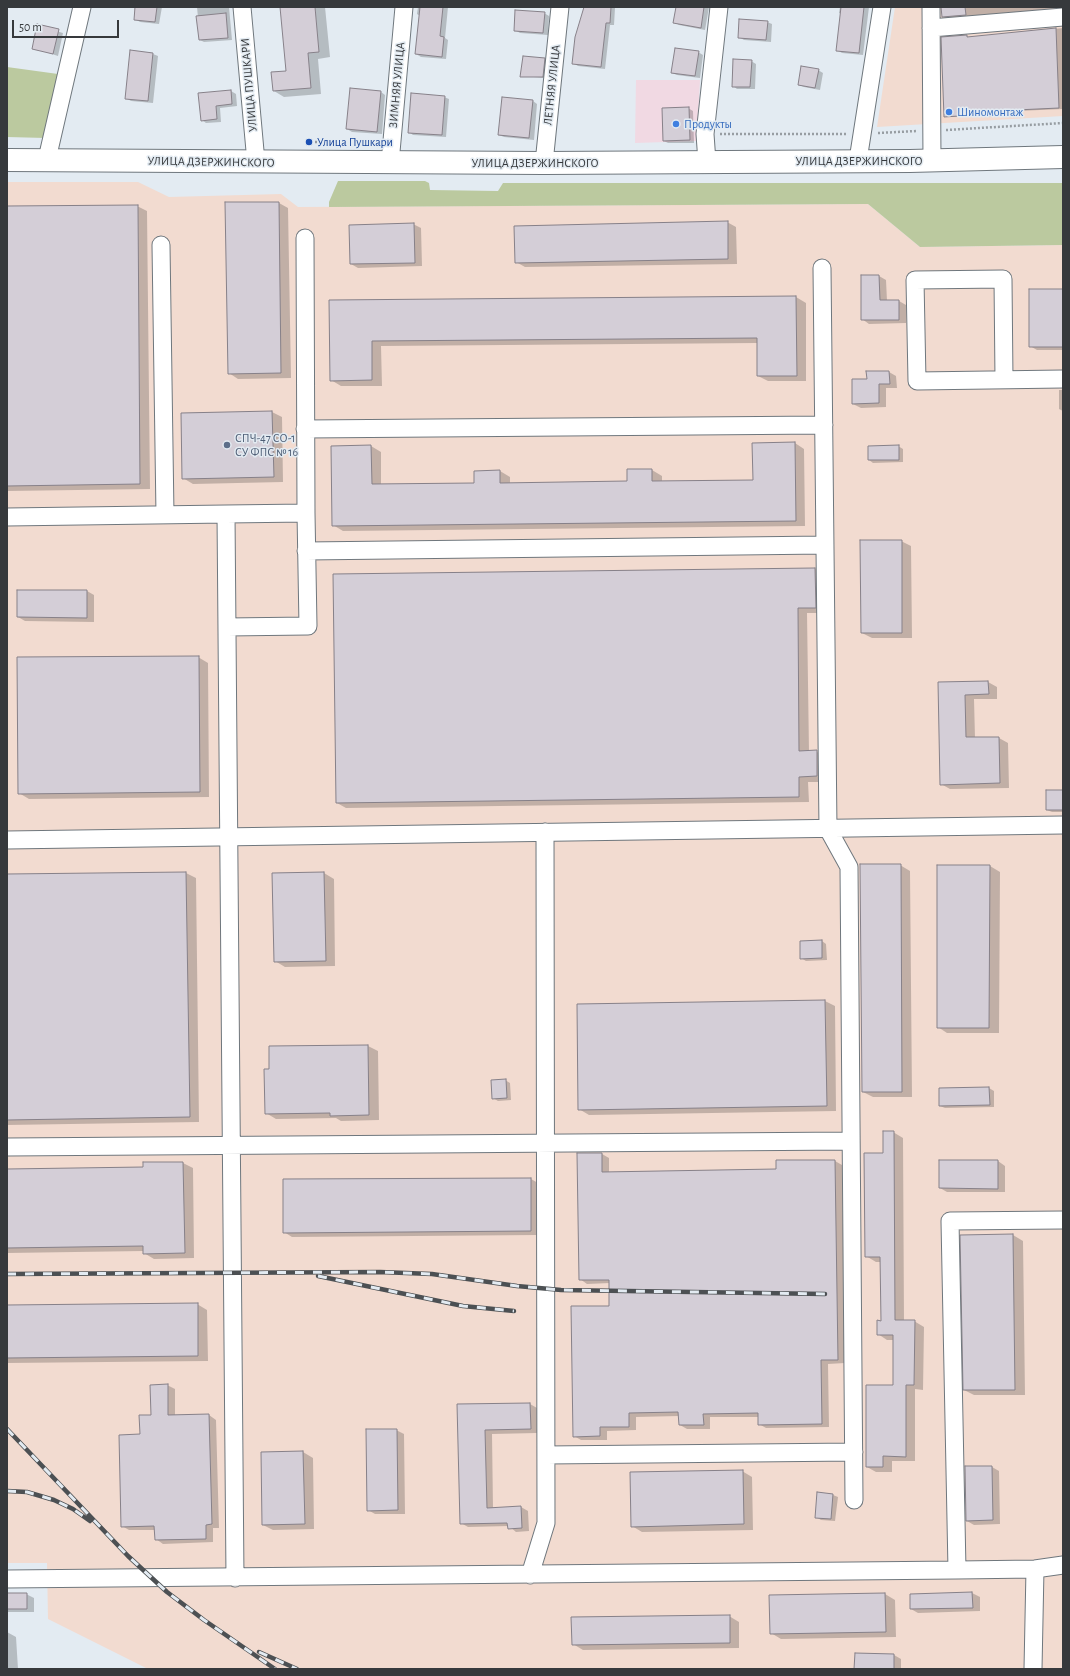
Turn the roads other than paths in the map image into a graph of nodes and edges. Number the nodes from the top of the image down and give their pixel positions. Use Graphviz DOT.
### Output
graph roads {
  1 [pos="82,7"];
  2 [pos="242,7"];
  3 [pos="404,7"];
  4 [pos="560,7"];
  5 [pos="719,7"];
  6 [pos="882,7"];
  7 [pos="931,7"];
  8 [pos="1063,17"];
  9 [pos="931,28"];
  10 [pos="1063,157"];
  11 [pos="7,160"];
  12 [pos="46,160"];
  13 [pos="858,160"];
  14 [pos="932,160"];
  15 [pos="256,162"];
  16 [pos="707,162"];
  17 [pos="390,163"];
  18 [pos="544,163"];
  19 [pos="304,238"];
  20 [pos="161,245"];
  21 [pos="822,268"];
  22 [pos="1063,379"];
  23 [pos="1004,380"];
  24 [pos="824,425"];
  25 [pos="305,428"];
  26 [pos="306,513"];
  27 [pos="226,514"];
  28 [pos="165,515"];
  29 [pos="7,517"];
  30 [pos="825,545"];
  31 [pos="306,551"];
  32 [pos="227,627"];
  33 [pos="1063,825"];
  34 [pos="828,829"];
  35 [pos="545,832"];
  36 [pos="229,837"];
  37 [pos="7,840"];
  38 [pos="851,1141"];
  39 [pos="545,1143"];
  40 [pos="232,1146"];
  41 [pos="7,1148"];
  42 [pos="1063,1220"];
  43 [pos="854,1452"];
  44 [pos="546,1456"];
  45 [pos="854,1500"];
  46 [pos="1063,1566"];
  47 [pos="1035,1569"];
  48 [pos="957,1570"];
  49 [pos="530,1575"];
  50 [pos="235,1578"];
  51 [pos="7,1579"];
  52 [pos="1033,1669"];
  1 -- 12 [label="street"];
  2 -- 15 [label="street, УЛИЦА ПУШКАРИ"];
  3 -- 17 [label="street, ЗИМНЯЯ УЛИЦА"];
  4 -- 18 [label="street, ЛЕТНЯЯ УЛИЦА"];
  5 -- 16 [label="street"];
  6 -- 13 [label="street"];
  7 -- 9 [label="street"];
  8 -- 9 [label="street"];
  9 -- 14 [label="street"];
  10 -- 14 [label="highway, УЛИЦА ДЗЕРЖИНСКОГО"];
  11 -- 12 [label="highway, УЛИЦА ДЗЕРЖИНСКОГО"];
  12 -- 15 [label="highway, УЛИЦА ДЗЕРЖИНСКОГО"];
  13 -- 14 [label="highway, УЛИЦА ДЗЕРЖИНСКОГО"];
  13 -- 16 [label="highway, УЛИЦА ДЗЕРЖИНСКОГО"];
  15 -- 17 [label="highway, УЛИЦА ДЗЕРЖИНСКОГО"];
  16 -- 18 [label="highway, УЛИЦА ДЗЕРЖИНСКОГО"];
  17 -- 18 [label="highway, УЛИЦА ДЗЕРЖИНСКОГО"];
  19 -- 25 [label="street"];
  20 -- 28 [label="street"];
  21 -- 24 [label="street"];
  22 -- 23 [label="street"];
  23 -- 23 [label="street"];
  24 -- 25 [label="street"];
  24 -- 30 [label="street"];
  25 -- 26 [label="street"];
  26 -- 27 [label="street"];
  26 -- 31 [label="street"];
  27 -- 28 [label="street"];
  27 -- 32 [label="street"];
  28 -- 29 [label="street"];
  30 -- 31 [label="street"];
  30 -- 34 [label="street"];
  31 -- 32 [label="street"];
  32 -- 36 [label="street"];
  33 -- 34 [label="street"];
  34 -- 35 [label="street"];
  34 -- 38 [label="street"];
  35 -- 36 [label="street"];
  35 -- 39 [label="street"];
  36 -- 37 [label="street"];
  36 -- 40 [label="street"];
  38 -- 39 [label="street"];
  38 -- 43 [label="street"];
  39 -- 40 [label="street"];
  39 -- 44 [label="street"];
  40 -- 41 [label="street"];
  40 -- 50 [label="street"];
  42 -- 48 [label="street"];
  43 -- 44 [label="street"];
  43 -- 45 [label="street"];
  44 -- 49 [label="street"];
  46 -- 47 [label="street"];
  47 -- 48 [label="street"];
  47 -- 52 [label="street"];
  48 -- 49 [label="street"];
  49 -- 50 [label="street"];
  50 -- 51 [label="street"];
}
